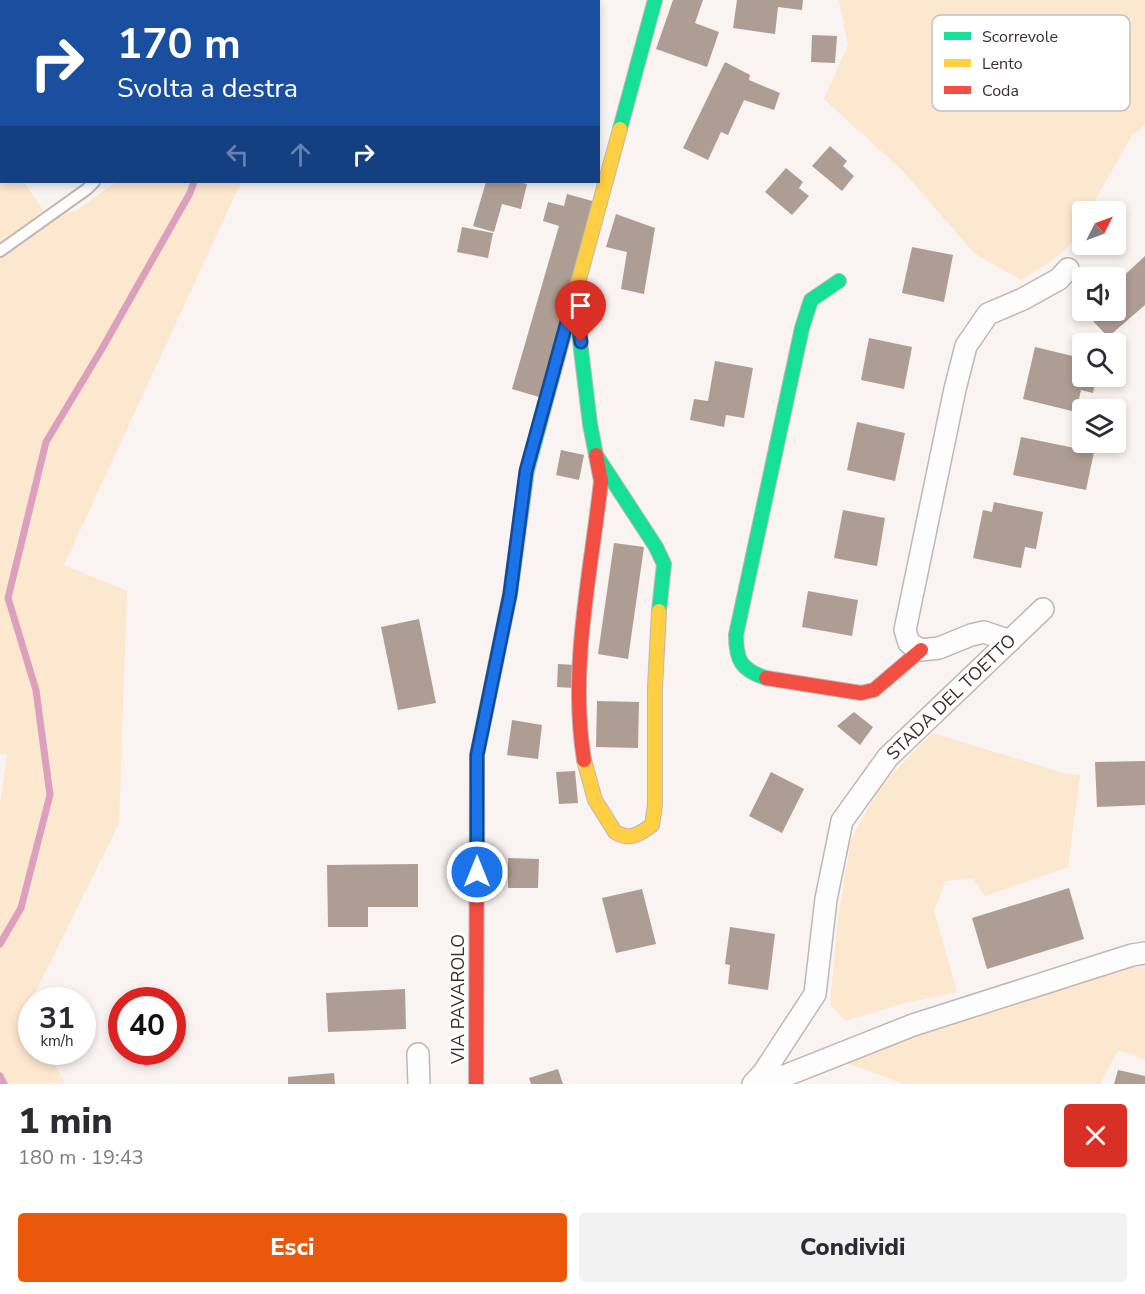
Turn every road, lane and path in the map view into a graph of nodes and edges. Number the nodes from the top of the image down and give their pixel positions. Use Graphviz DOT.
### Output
graph roads {
  1 [pos="655,0"];
  2 [pos="93,183"];
  3 [pos="0,251"];
  4 [pos="1068,269"];
  5 [pos="839,281"];
  6 [pos="574,296"];
  7 [pos="596,455"];
  8 [pos="1043,609"];
  9 [pos="1010,641"];
  10 [pos="921,650"];
  11 [pos="1145,953"];
  12 [pos="418,1054"];
  13 [pos="419,1084"];
  14 [pos="476,1084"];
  15 [pos="753,1084"];
  16 [pos="764,1084"];
  1 -- 6 [label="street, VIA PAVAROLO"];
  2 -- 3 [label="lane"];
  4 -- 10 [label="street"];
  5 -- 10 [label="street"];
  6 -- 7 [label="street"];
  6 -- 14 [label="street, VIA PAVAROLO"];
  7 -- 7 [label="street"];
  8 -- 9 [label="street, STADA DEL TOETTO"];
  9 -- 10 [label="street"];
  9 -- 15 [label="street, STADA DEL TOETTO"];
  11 -- 16 [label="street"];
  12 -- 13 [label="street"];
}
